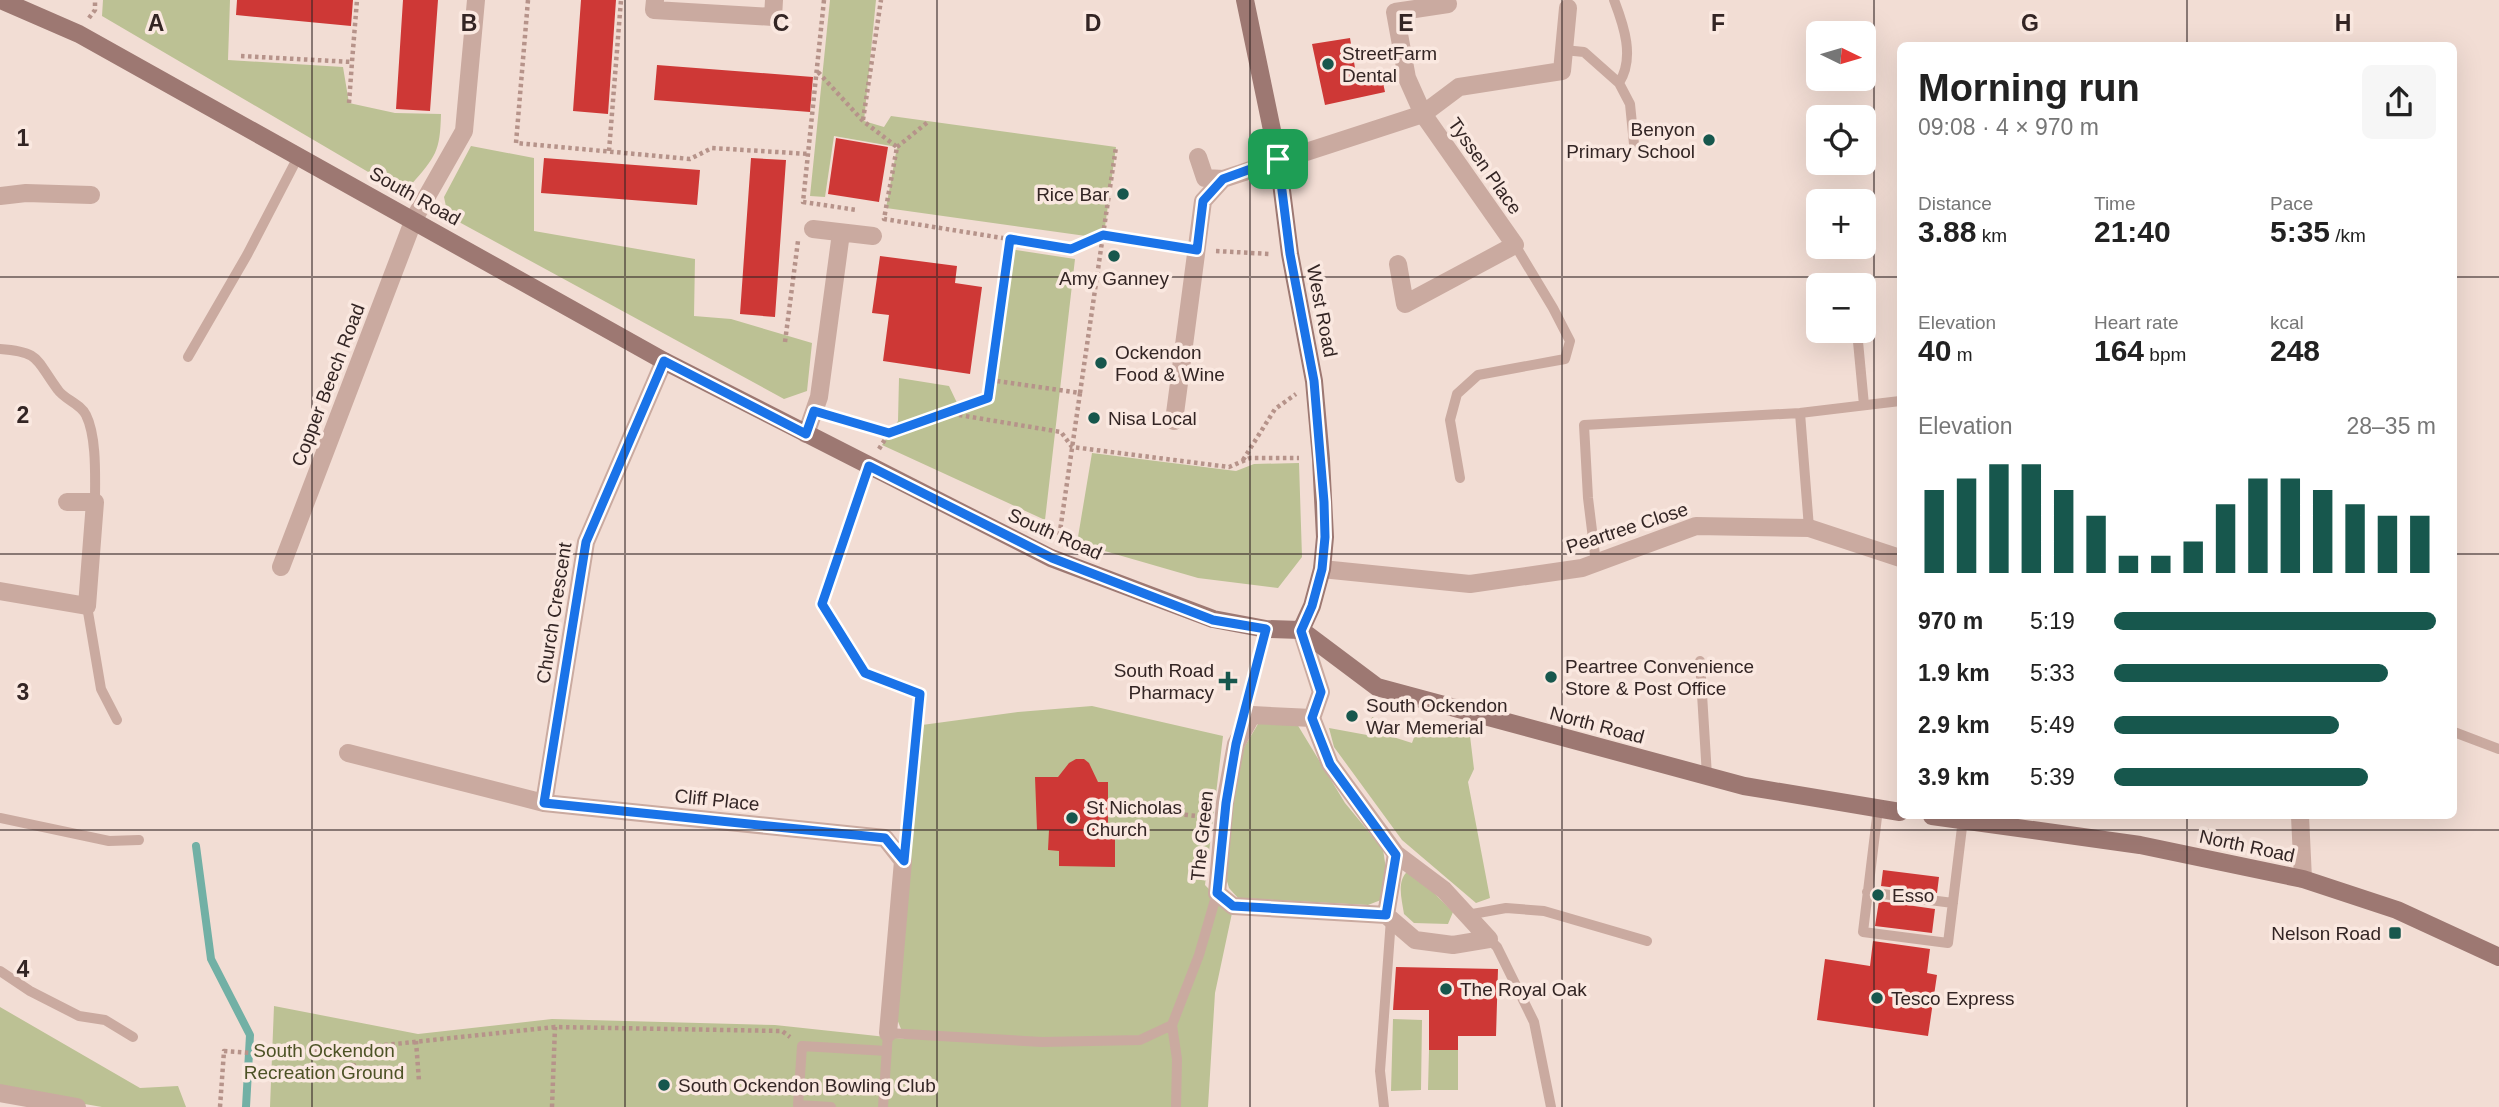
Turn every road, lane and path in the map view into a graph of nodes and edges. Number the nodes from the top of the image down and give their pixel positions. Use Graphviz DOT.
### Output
graph roads {
  1 [pos="357,0"];
  2 [pos="476,0"];
  3 [pos="528,0"];
  4 [pos="621,0"];
  5 [pos="654,0"];
  6 [pos="774,0"];
  7 [pos="824,0"];
  8 [pos="881,0"];
  9 [pos="1245,0"];
  10 [pos="1614,0"];
  11 [pos="2,4"];
  12 [pos="1448,4"];
  13 [pos="1568,4"];
  14 [pos="1564,50"];
  15 [pos="241,56"];
  16 [pos="352,62"];
  17 [pos="818,72"];
  18 [pos="1619,83"];
  19 [pos="349,103"];
  20 [pos="1423,114"];
  21 [pos="863,121"];
  22 [pos="929,121"];
  23 [pos="1634,144"];
  24 [pos="1116,146"];
  25 [pos="897,147"];
  26 [pos="609,151"];
  27 [pos="809,154"];
  28 [pos="299,155"];
  29 [pos="1198,158"];
  30 [pos="1278,159"];
  31 [pos="1223,179"];
  32 [pos="0,195"];
  33 [pos="91,195"];
  34 [pos="803,202"];
  35 [pos="871,212"];
  36 [pos="877,215"];
  37 [pos="414,219"];
  38 [pos="884,219"];
  39 [pos="805,224"];
  40 [pos="841,233"];
  41 [pos="1103,235"];
  42 [pos="873,236"];
  43 [pos="1010,239"];
  44 [pos="1515,245"];
  45 [pos="1197,250"];
  46 [pos="1290,254"];
  47 [pos="1398,264"];
  48 [pos="785,342"];
  49 [pos="1858,343"];
  50 [pos="0,349"];
  51 [pos="188,357"];
  52 [pos="664,361"];
  53 [pos="990,380"];
  54 [pos="1314,381"];
  55 [pos="1080,393"];
  56 [pos="1897,401"];
  57 [pos="1864,405"];
  58 [pos="814,411"];
  59 [pos="1800,412"];
  60 [pos="947,413"];
  61 [pos="1174,421"];
  62 [pos="889,433"];
  63 [pos="806,434"];
  64 [pos="1072,447"];
  65 [pos="1321,459"];
  66 [pos="1243,461"];
  67 [pos="869,466"];
  68 [pos="1460,478"];
  69 [pos="67,502"];
  70 [pos="95,502"];
  71 [pos="1809,528"];
  72 [pos="1059,538"];
  73 [pos="1897,557"];
  74 [pos="1596,563"];
  75 [pos="281,566"];
  76 [pos="1322,569"];
  77 [pos="0,591"];
  78 [pos="87,606"];
  79 [pos="1266,629"];
  80 [pos="1301,631"];
  81 [pos="1700,661"];
  82 [pos="1246,705"];
  83 [pos="1312,718"];
  84 [pos="117,720"];
  85 [pos="2457,733"];
  86 [pos="2499,749"];
  87 [pos="348,754"];
  88 [pos="1707,776"];
  89 [pos="544,803"];
  90 [pos="1108,806"];
  91 [pos="1878,809"];
  92 [pos="1897,812"];
  93 [pos="0,818"];
  94 [pos="1224,819"];
  95 [pos="1963,819"];
  96 [pos="2300,819"];
  97 [pos="139,840"];
  98 [pos="1396,855"];
  99 [pos="904,861"];
  100 [pos="2303,879"];
  101 [pos="1867,892"];
  102 [pos="1217,893"];
  103 [pos="1953,903"];
  104 [pos="1467,915"];
  105 [pos="1389,917"];
  106 [pos="1489,939"];
  107 [pos="1647,941"];
  108 [pos="2499,957"];
  109 [pos="0,971"];
  110 [pos="1172,1026"];
  111 [pos="555,1027"];
  112 [pos="133,1037"];
  113 [pos="416,1041"];
  114 [pos="887,1042"];
  115 [pos="802,1046"];
  116 [pos="357,1048"];
  117 [pos="350,1080"];
  118 [pos="419,1081"];
  119 [pos="0,1093"];
  120 [pos="77,1107"];
  121 [pos="220,1107"];
  122 [pos="552,1107"];
  123 [pos="831,1107"];
  124 [pos="883,1107"];
  125 [pos="1176,1107"];
  126 [pos="1384,1107"];
  127 [pos="1551,1107"];
  1 -- 16 [label="path"];
  2 -- 37 [label="street, Copper Beech Road"];
  3 -- 26 [label="path"];
  4 -- 26 [label="path"];
  5 -- 6 [label="street"];
  7 -- 17 [label="path"];
  8 -- 21 [label="path"];
  9 -- 30 [label="main road, West Road"];
  10 -- 18 [label="lane"];
  11 -- 28 [label="main road, South Road"];
  12 -- 20 [label="street, Tyssen Place"];
  13 -- 14 [label="street, Tyssen Place"];
  14 -- 18 [label="lane"];
  14 -- 20 [label="street, Tyssen Place"];
  15 -- 16 [label="path"];
  16 -- 19 [label="path"];
  17 -- 21 [label="path"];
  17 -- 27 [label="path"];
  18 -- 23 [label="lane"];
  20 -- 30 [label="street, Tyssen Place"];
  20 -- 44 [label="street, Tyssen Place"];
  21 -- 25 [label="path"];
  22 -- 25 [label="path"];
  24 -- 41 [label="path"];
  25 -- 38 [label="path"];
  26 -- 27 [label="path"];
  27 -- 34 [label="path"];
  28 -- 37 [label="main road, South Road"];
  28 -- 51 [label="lane"];
  29 -- 31 [label="street"];
  30 -- 31 [label="street, Tyssen Place"];
  30 -- 46 [label="main road, West Road"];
  31 -- 45 [label="street"];
  32 -- 33 [label="street"];
  34 -- 35 [label="path"];
  34 -- 39 [label="path"];
  36 -- 38 [label="path"];
  37 -- 52 [label="main road, South Road"];
  37 -- 75 [label="street, Copper Beech Road"];
  38 -- 43 [label="path"];
  39 -- 40 [label="street"];
  39 -- 48 [label="path"];
  40 -- 42 [label="street"];
  40 -- 58 [label="street"];
  41 -- 43 [label="path"];
  41 -- 45 [label="path"];
  41 -- 55 [label="path"];
  43 -- 53 [label="path"];
  44 -- 47 [label="street, Tyssen Place"];
  44 -- 68 [label="lane"];
  45 -- 46 [label="path"];
  45 -- 61 [label="street"];
  46 -- 54 [label="main road, West Road"];
  49 -- 57 [label="lane"];
  50 -- 70 [label="lane"];
  52 -- 63 [label="main road, South Road"];
  52 -- 89 [label="street, Church Crescent"];
  53 -- 55 [label="path"];
  53 -- 60 [label="path"];
  54 -- 65 [label="main road, West Road"];
  54 -- 66 [label="path"];
  55 -- 64 [label="path"];
  56 -- 57 [label="lane"];
  57 -- 59 [label="lane"];
  58 -- 62 [label="path"];
  58 -- 63 [label="street"];
  59 -- 71 [label="lane"];
  59 -- 74 [label="lane"];
  60 -- 62 [label="path"];
  60 -- 64 [label="path"];
  62 -- 67 [label="path"];
  63 -- 67 [label="main road, South Road"];
  64 -- 66 [label="path"];
  64 -- 72 [label="path"];
  65 -- 66 [label="path"];
  65 -- 76 [label="main road, West Road"];
  67 -- 79 [label="main road, South Road"];
  67 -- 99 [label="path"];
  69 -- 70 [label="street"];
  70 -- 78 [label="street"];
  71 -- 73 [label="street, Peartree Close"];
  71 -- 74 [label="street, Peartree Close"];
  74 -- 76 [label="street, Peartree Close"];
  76 -- 80 [label="main road, West Road"];
  77 -- 78 [label="street"];
  78 -- 84 [label="lane"];
  79 -- 80 [label="main road, South Road"];
  79 -- 82 [label="path"];
  80 -- 83 [label="street"];
  80 -- 88 [label="main road, North Road"];
  81 -- 88 [label="lane"];
  83 -- 94 [label="street, The Green"];
  83 -- 98 [label="street"];
  85 -- 86 [label="lane"];
  87 -- 89 [label="street, Cliff Place"];
  88 -- 91 [label="main road, North Road"];
  89 -- 99 [label="street, Cliff Place"];
  90 -- 94 [label="path"];
  91 -- 92 [label="main road, North Road"];
  91 -- 101 [label="lane"];
  93 -- 97 [label="lane"];
  94 -- 102 [label="street, The Green"];
  95 -- 100 [label="main road, North Road"];
  95 -- 103 [label="lane"];
  96 -- 100 [label="street"];
  98 -- 104 [label="street"];
  98 -- 105 [label="street"];
  99 -- 114 [label="street"];
  100 -- 108 [label="main road, North Road"];
  101 -- 103 [label="lane"];
  101 -- 103 [label="lane"];
  102 -- 105 [label="street, The Green"];
  102 -- 110 [label="lane"];
  104 -- 106 [label="street"];
  104 -- 107 [label="lane"];
  105 -- 106 [label="street"];
  105 -- 126 [label="lane"];
  106 -- 127 [label="lane"];
  109 -- 112 [label="lane"];
  110 -- 114 [label="lane"];
  110 -- 125 [label="lane"];
  111 -- 113 [label="path"];
  111 -- 115 [label="path"];
  111 -- 122 [label="path"];
  113 -- 116 [label="path"];
  113 -- 118 [label="path"];
  114 -- 115 [label="lane"];
  114 -- 124 [label="lane"];
  115 -- 123 [label="lane"];
  116 -- 117 [label="path"];
  116 -- 121 [label="path"];
  119 -- 120 [label="street"];
}
